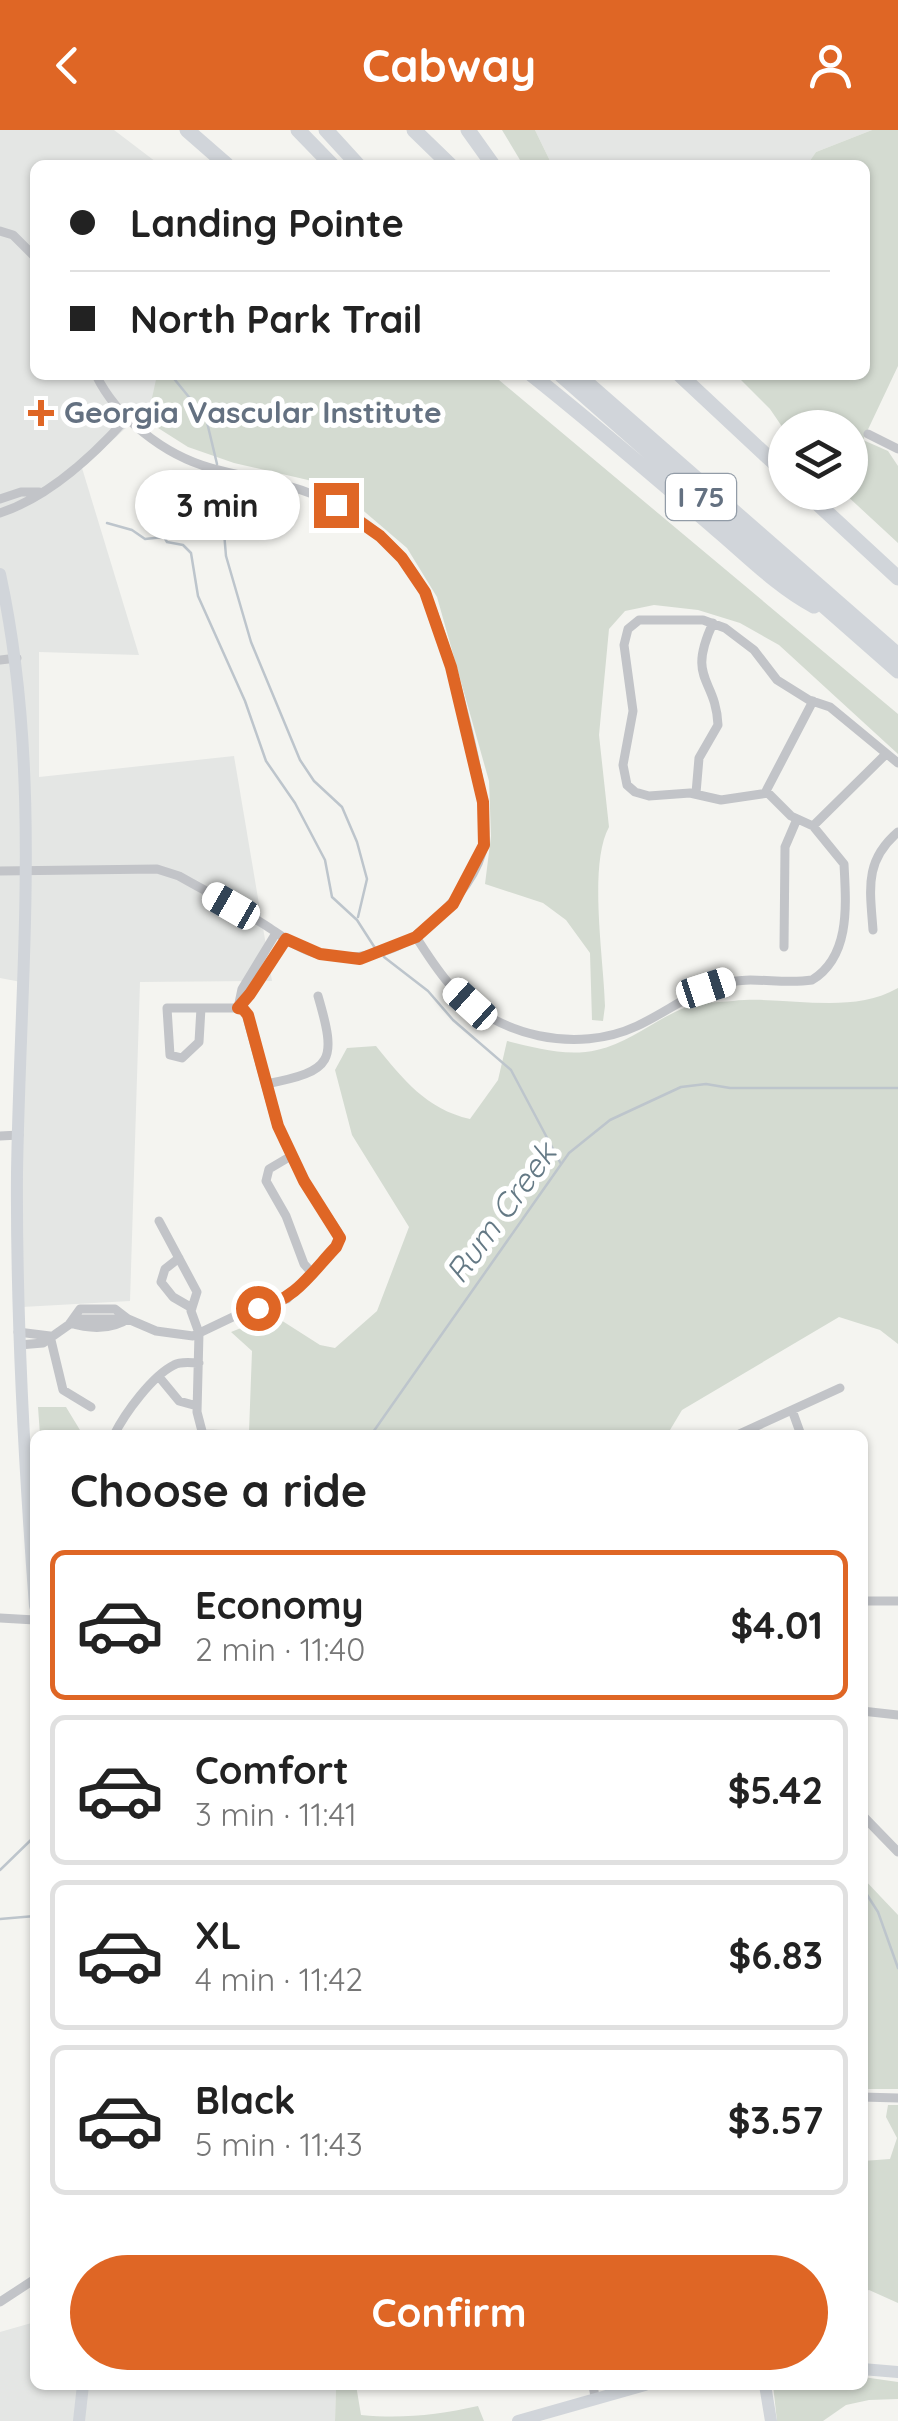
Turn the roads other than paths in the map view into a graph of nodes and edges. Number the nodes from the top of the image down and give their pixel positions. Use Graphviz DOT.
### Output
graph roads {
  1 [pos="187,130"];
  2 [pos="298,130"];
  3 [pos="326,130"];
  4 [pos="414,130"];
  5 [pos="468,130"];
  6 [pos="221,160"];
  7 [pos="327,160"];
  8 [pos="353,160"];
  9 [pos="445,160"];
  10 [pos="489,160"];
  11 [pos="0,231"];
  12 [pos="30,251"];
  13 [pos="99,380"];
  14 [pos="538,380"];
  15 [pos="568,380"];
  16 [pos="584,380"];
  17 [pos="685,380"];
  18 [pos="126,419"];
  19 [pos="868,434"];
  20 [pos="898,449"];
  21 [pos="768,458"];
  22 [pos="39,492"];
  23 [pos="0,499"];
  24 [pos="825,510"];
  25 [pos="0,513"];
  26 [pos="0,574"];
  27 [pos="898,578"];
  28 [pos="840,619"];
  29 [pos="713,623"];
  30 [pos="898,655"];
  31 [pos="17,658"];
  32 [pos="0,660"];
  33 [pos="898,672"];
  34 [pos="813,702"];
  35 [pos="886,754"];
  36 [pos="898,763"];
  37 [pos="696,793"];
  38 [pos="765,793"];
  39 [pos="796,819"];
  40 [pos="812,826"];
  41 [pos="898,832"];
  42 [pos="25,870"];
  43 [pos="0,871"];
  44 [pos="873,930"];
  45 [pos="281,936"];
  46 [pos="416,937"];
  47 [pos="784,946"];
  48 [pos="318,996"];
  49 [pos="201,1008"];
  50 [pos="238,1008"];
  51 [pos="266,1084"];
  52 [pos="18,1135"];
  53 [pos="0,1136"];
  54 [pos="291,1156"];
  55 [pos="159,1221"];
  56 [pos="178,1258"];
  57 [pos="312,1273"];
  58 [pos="192,1308"];
  59 [pos="128,1319"];
  60 [pos="70,1322"];
  61 [pos="198,1334"];
  62 [pos="50,1336"];
  63 [pos="18,1339"];
  64 [pos="199,1363"];
  65 [pos="160,1378"];
  66 [pos="840,1388"];
  67 [pos="198,1406"];
  68 [pos="90,1407"];
  69 [pos="792,1410"];
  70 [pos="117,1430"];
  71 [pos="202,1430"];
  72 [pos="748,1430"];
  73 [pos="800,1430"];
  74 [pos="30,1527"];
  75 [pos="868,1601"];
  76 [pos="898,1601"];
  77 [pos="0,1618"];
  78 [pos="30,1620"];
  79 [pos="868,1712"];
  80 [pos="898,1715"];
  81 [pos="868,1821"];
  82 [pos="898,1852"];
  83 [pos="868,2098"];
  84 [pos="898,2098"];
  85 [pos="30,2282"];
  86 [pos="0,2302"];
  87 [pos="868,2370"];
  88 [pos="898,2372"];
  89 [pos="83,2390"];
  90 [pos="766,2390"];
  91 [pos="594,2391"];
  92 [pos="79,2421"];
  93 [pos="518,2421"];
  94 [pos="771,2421"];
  1 -- 6 [label="highway"];
  2 -- 7 [label="highway"];
  3 -- 8 [label="highway"];
  4 -- 9 [label="highway"];
  5 -- 10 [label="highway"];
  11 -- 12 [label="street"];
  13 -- 18 [label="street"];
  14 -- 28 [label="highway"];
  15 -- 28 [label="highway, I 75"];
  16 -- 30 [label="highway"];
  17 -- 21 [label="highway, I 75"];
  18 -- 22 [label="street"];
  18 -- 46 [label="street"];
  19 -- 20 [label="street"];
  22 -- 23 [label="street"];
  22 -- 25 [label="street"];
  24 -- 27 [label="highway"];
  26 -- 31 [label="street"];
  28 -- 33 [label="highway, I 75"];
  29 -- 34 [label="street"];
  29 -- 37 [label="street"];
  29 -- 37 [label="street"];
  31 -- 32 [label="street"];
  31 -- 42 [label="street"];
  34 -- 35 [label="street"];
  34 -- 38 [label="street"];
  35 -- 36 [label="street"];
  35 -- 40 [label="street"];
  37 -- 38 [label="street"];
  38 -- 39 [label="street"];
  39 -- 40 [label="street"];
  39 -- 47 [label="street"];
  40 -- 46 [label="street"];
  41 -- 44 [label="street"];
  42 -- 43 [label="street"];
  42 -- 45 [label="street"];
  42 -- 52 [label="street"];
  45 -- 46 [label="street"];
  45 -- 50 [label="street"];
  48 -- 51 [label="street"];
  49 -- 49 [label="street"];
  49 -- 50 [label="street"];
  50 -- 51 [label="street"];
  51 -- 54 [label="street"];
  52 -- 53 [label="street"];
  52 -- 63 [label="street"];
  54 -- 57 [label="street"];
  54 -- 57 [label="street"];
  55 -- 56 [label="street"];
  56 -- 58 [label="street"];
  56 -- 58 [label="street"];
  57 -- 61 [label="street"];
  58 -- 61 [label="street"];
  59 -- 60 [label="street"];
  59 -- 60 [label="street"];
  59 -- 61 [label="street"];
  60 -- 62 [label="street"];
  61 -- 64 [label="street"];
  62 -- 63 [label="street"];
  62 -- 68 [label="street"];
  63 -- 74 [label="street"];
  64 -- 65 [label="street"];
  64 -- 67 [label="street"];
  65 -- 67 [label="street"];
  65 -- 70 [label="street"];
  66 -- 69 [label="street"];
  67 -- 71 [label="street"];
  69 -- 72 [label="street"];
  69 -- 73 [label="street"];
  75 -- 76 [label="street"];
  77 -- 78 [label="street"];
  79 -- 80 [label="street"];
  81 -- 82 [label="street"];
  83 -- 84 [label="street"];
  85 -- 86 [label="street"];
  87 -- 88 [label="street"];
  89 -- 92 [label="street"];
  90 -- 94 [label="street"];
  91 -- 93 [label="street"];
}
